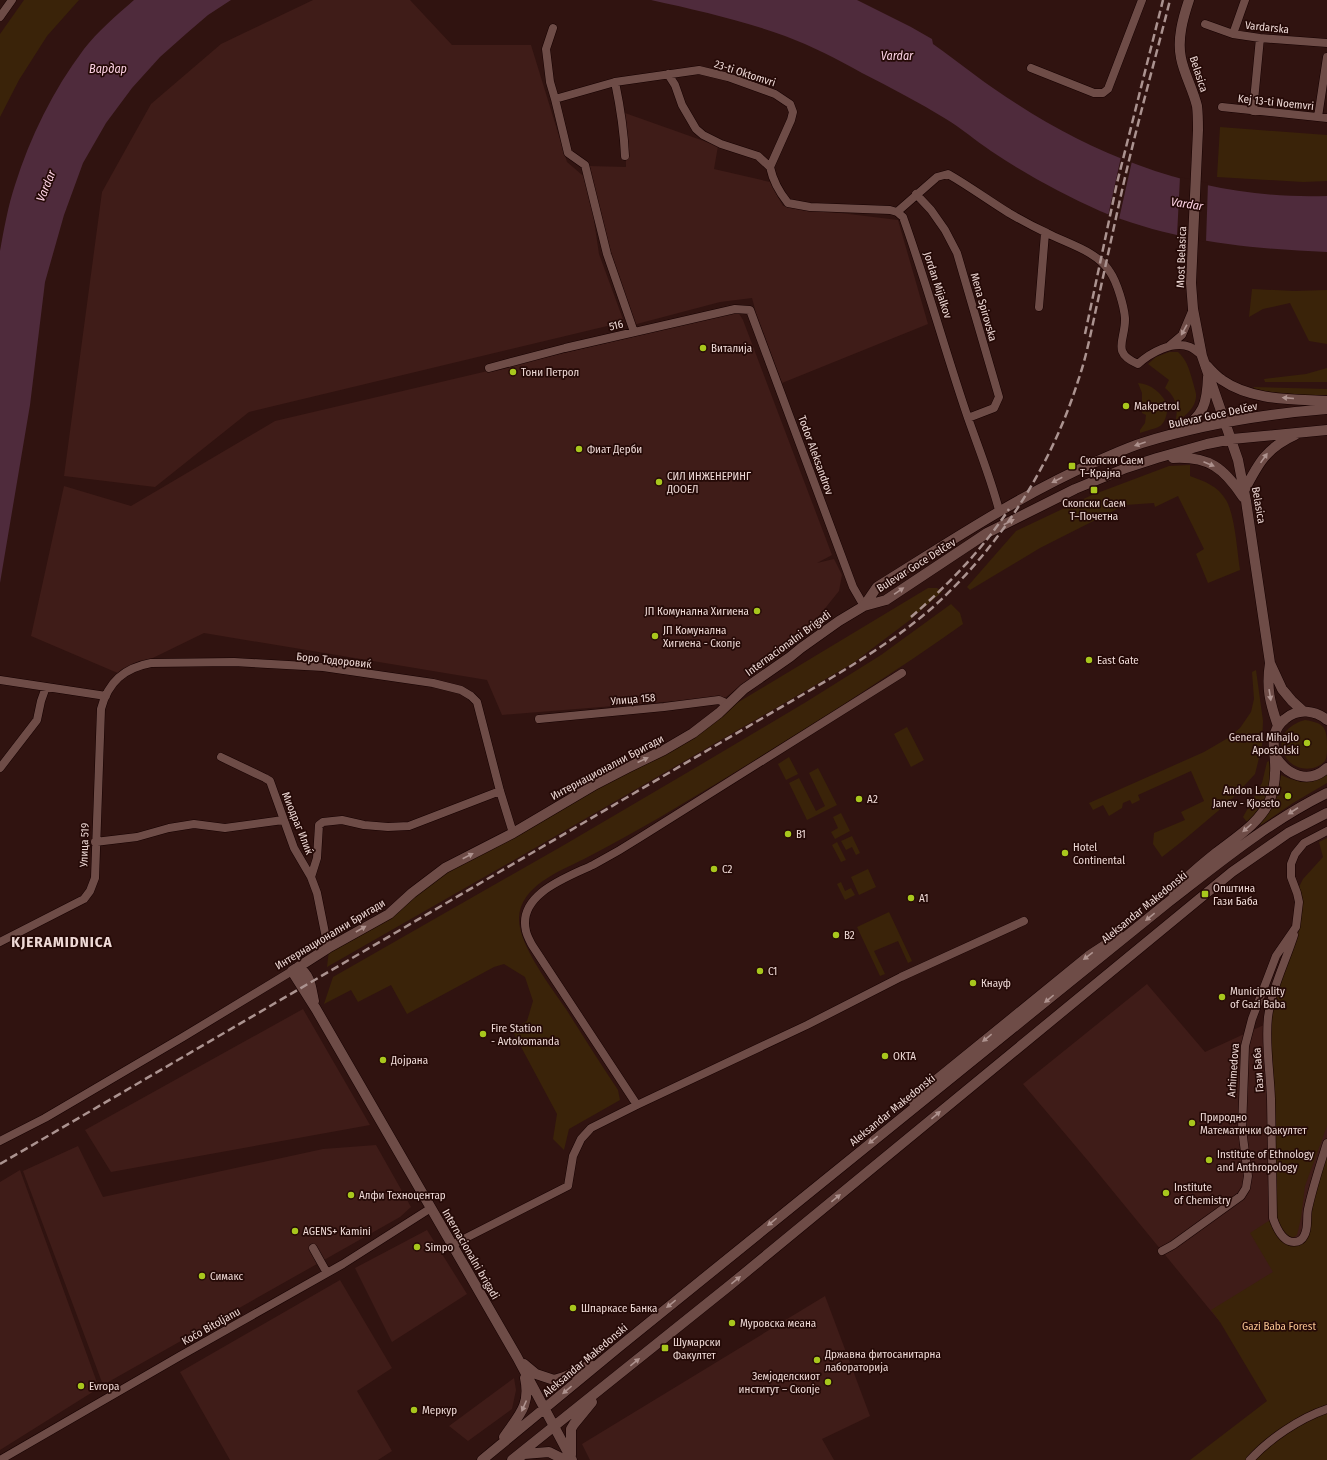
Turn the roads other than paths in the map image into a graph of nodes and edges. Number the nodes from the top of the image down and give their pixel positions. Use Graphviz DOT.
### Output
graph roads {
  1 [pos="12,0"];
  2 [pos="1142,0"];
  3 [pos="1189,0"];
  4 [pos="1245,0"];
  5 [pos="0,17"];
  6 [pos="1205,24"];
  7 [pos="553,28"];
  8 [pos="1233,34"];
  9 [pos="1260,38"];
  10 [pos="1327,43"];
  11 [pos="1327,57"];
  12 [pos="1031,68"];
  13 [pos="668,74"];
  14 [pos="615,82"];
  15 [pos="555,99"];
  16 [pos="1222,107"];
  17 [pos="1197,109"];
  18 [pos="1253,110"];
  19 [pos="1318,117"];
  20 [pos="1327,118"];
  21 [pos="625,156"];
  22 [pos="770,167"];
  23 [pos="916,194"];
  24 [pos="897,212"];
  25 [pos="1045,233"];
  26 [pos="1039,307"];
  27 [pos="750,310"];
  28 [pos="1193,310"];
  29 [pos="634,332"];
  30 [pos="1168,346"];
  31 [pos="1205,365"];
  32 [pos="489,368"];
  33 [pos="1327,401"];
  34 [pos="1327,409"];
  35 [pos="968,418"];
  36 [pos="1226,423"];
  37 [pos="1324,430"];
  38 [pos="1178,434"];
  39 [pos="1232,439"];
  40 [pos="1157,458"];
  41 [pos="1245,496"];
  42 [pos="999,510"];
  43 [pos="864,606"];
  44 [pos="1270,663"];
  45 [pos="902,673"];
  46 [pos="0,680"];
  47 [pos="46,688"];
  48 [pos="106,696"];
  49 [pos="728,704"];
  50 [pos="1303,711"];
  51 [pos="539,719"];
  52 [pos="1327,720"];
  53 [pos="1278,726"];
  54 [pos="1275,756"];
  55 [pos="221,758"];
  56 [pos="0,768"];
  57 [pos="1326,770"];
  58 [pos="500,791"];
  59 [pos="1327,793"];
  60 [pos="1327,813"];
  61 [pos="283,820"];
  62 [pos="1327,830"];
  63 [pos="513,833"];
  64 [pos="95,842"];
  65 [pos="311,877"];
  66 [pos="1166,904"];
  67 [pos="1024,920"];
  68 [pos="1296,927"];
  69 [pos="0,942"];
  70 [pos="328,948"];
  71 [pos="295,969"];
  72 [pos="310,980"];
  73 [pos="316,1009"];
  74 [pos="637,1105"];
  75 [pos="0,1142"];
  76 [pos="1327,1143"];
  77 [pos="431,1208"];
  78 [pos="452,1245"];
  79 [pos="313,1248"];
  80 [pos="1162,1251"];
  81 [pos="327,1273"];
  82 [pos="619,1347"];
  83 [pos="517,1358"];
  84 [pos="523,1368"];
  85 [pos="604,1387"];
  86 [pos="545,1408"];
  87 [pos="1327,1409"];
  88 [pos="554,1426"];
  89 [pos="496,1449"];
  90 [pos="570,1459"];
  91 [pos="0,1460"];
  92 [pos="482,1460"];
  93 [pos="512,1460"];
  94 [pos="515,1460"];
  95 [pos="1250,1460"];
  1 -- 5 [label="street"];
  2 -- 12 [label="street"];
  3 -- 17 [label="street, Belasica"];
  4 -- 8 [label="street"];
  6 -- 8 [label="street, Vardarska"];
  7 -- 15 [label="street"];
  8 -- 9 [label="street, Vardarska"];
  9 -- 10 [label="street, Vardarska"];
  9 -- 18 [label="street"];
  11 -- 19 [label="street"];
  13 -- 14 [label="street, 23-ti Oktomvri"];
  13 -- 22 [label="street"];
  13 -- 22 [label="street, 23-ti Oktomvri"];
  14 -- 15 [label="street, 23-ti Oktomvri"];
  14 -- 21 [label="street"];
  15 -- 29 [label="street"];
  16 -- 18 [label="street, Kej 13-ti Noemvri"];
  17 -- 28 [label="street, Most Belasica"];
  18 -- 19 [label="street, Kej 13-ti Noemvri"];
  19 -- 20 [label="street, Kej 13-ti Noemvri"];
  22 -- 24 [label="street"];
  23 -- 24 [label="street"];
  23 -- 25 [label="street"];
  23 -- 35 [label="street, Mena Spirovska"];
  24 -- 35 [label="street, Jordan Mijalkov"];
  25 -- 26 [label="street"];
  25 -- 30 [label="street"];
  27 -- 29 [label="street, 516"];
  27 -- 43 [label="street, Todor Aleksandrov"];
  28 -- 30 [label="street, one-way"];
  28 -- 31 [label="street, Most Belasica"];
  29 -- 32 [label="street, 516"];
  30 -- 31 [label="street"];
  33 -- 31 [label="street, one-way"];
  31 -- 36 [label="street, Belasica"];
  31 -- 38 [label="street"];
  34 -- 36 [label="street, Bulevar Goce Delčev"];
  35 -- 42 [label="street, Jordan Mijalkov"];
  36 -- 38 [label="street, Bulevar Goce Delčev"];
  36 -- 39 [label="street, Belasica"];
  37 -- 39 [label="street, Bulevar Goce Delčev"];
  41 -- 37 [label="street, one-way"];
  38 -- 42 [label="street, Bulevar Goce Delčev, one-way"];
  39 -- 40 [label="street, Bulevar Goce Delčev"];
  39 -- 41 [label="street, Belasica"];
  40 -- 41 [label="street, one-way"];
  43 -- 40 [label="street, Bulevar Goce Delčev, one-way"];
  41 -- 44 [label="street, Belasica"];
  42 -- 43 [label="street, Bulevar Goce Delčev"];
  43 -- 49 [label="street, Internacionalni Brigadi"];
  44 -- 50 [label="street, Belasica"];
  44 -- 53 [label="street, Belasica, one-way"];
  45 -- 74 [label="street"];
  46 -- 47 [label="street"];
  47 -- 48 [label="street"];
  47 -- 56 [label="street"];
  48 -- 58 [label="street, Боро Тодоровиќ"];
  48 -- 64 [label="street, Улица 519"];
  49 -- 51 [label="street, Улица 158"];
  63 -- 49 [label="street, Интернационални Бригади, one-way"];
  50 -- 52 [label="street"];
  50 -- 53 [label="street"];
  53 -- 54 [label="street"];
  54 -- 57 [label="street"];
  54 -- 66 [label="street, one-way"];
  55 -- 61 [label="street, Миодраг Илиќ"];
  58 -- 63 [label="street, Боро Тодоровиќ"];
  58 -- 65 [label="street"];
  59 -- 66 [label="street, Aleksandar Makedonski, one-way"];
  85 -- 60 [label="street, one-way"];
  61 -- 64 [label="street"];
  61 -- 65 [label="street, Миодраг Илиќ"];
  62 -- 68 [label="street, Arhimedova"];
  70 -- 63 [label="street, Интернационални Бригади, one-way"];
  64 -- 69 [label="street, Улица 519"];
  65 -- 70 [label="street, Миодраг Илиќ"];
  66 -- 82 [label="street, Aleksandar Makedonski, one-way"];
  67 -- 74 [label="street"];
  68 -- 76 [label="street, Гази Баба"];
  68 -- 80 [label="street, Arhimedova"];
  70 -- 71 [label="street, Интернационални Бригади"];
  70 -- 72 [label="street"];
  71 -- 72 [label="street, Интернационални Бригади"];
  71 -- 73 [label="street, Internacionalni brigadi"];
  71 -- 75 [label="street, Интернационални Бригади"];
  72 -- 73 [label="street, Internacionalni brigadi"];
  73 -- 77 [label="street, Internacionalni brigadi"];
  74 -- 78 [label="street"];
  77 -- 78 [label="street, Internacionalni brigadi"];
  77 -- 81 [label="street, Kočo Bitoljanu"];
  78 -- 83 [label="street, Internacionalni brigadi"];
  79 -- 81 [label="street"];
  81 -- 91 [label="street, Kočo Bitoljanu"];
  82 -- 83 [label="street"];
  82 -- 86 [label="street, Aleksandar Makedonski, one-way"];
  83 -- 84 [label="street, Internacionalni brigadi"];
  84 -- 86 [label="street, Internacionalni brigadi"];
  84 -- 89 [label="street, one-way"];
  85 -- 88 [label="street"];
  85 -- 90 [label="street"];
  86 -- 88 [label="street, Internacionalni brigadi"];
  86 -- 89 [label="street, Aleksandar Makedonski"];
  87 -- 95 [label="street"];
  88 -- 90 [label="street, Internacionalni brigadi"];
  88 -- 93 [label="street"];
  89 -- 92 [label="street, Aleksandar Makedonski"];
  90 -- 94 [label="street"];
}
